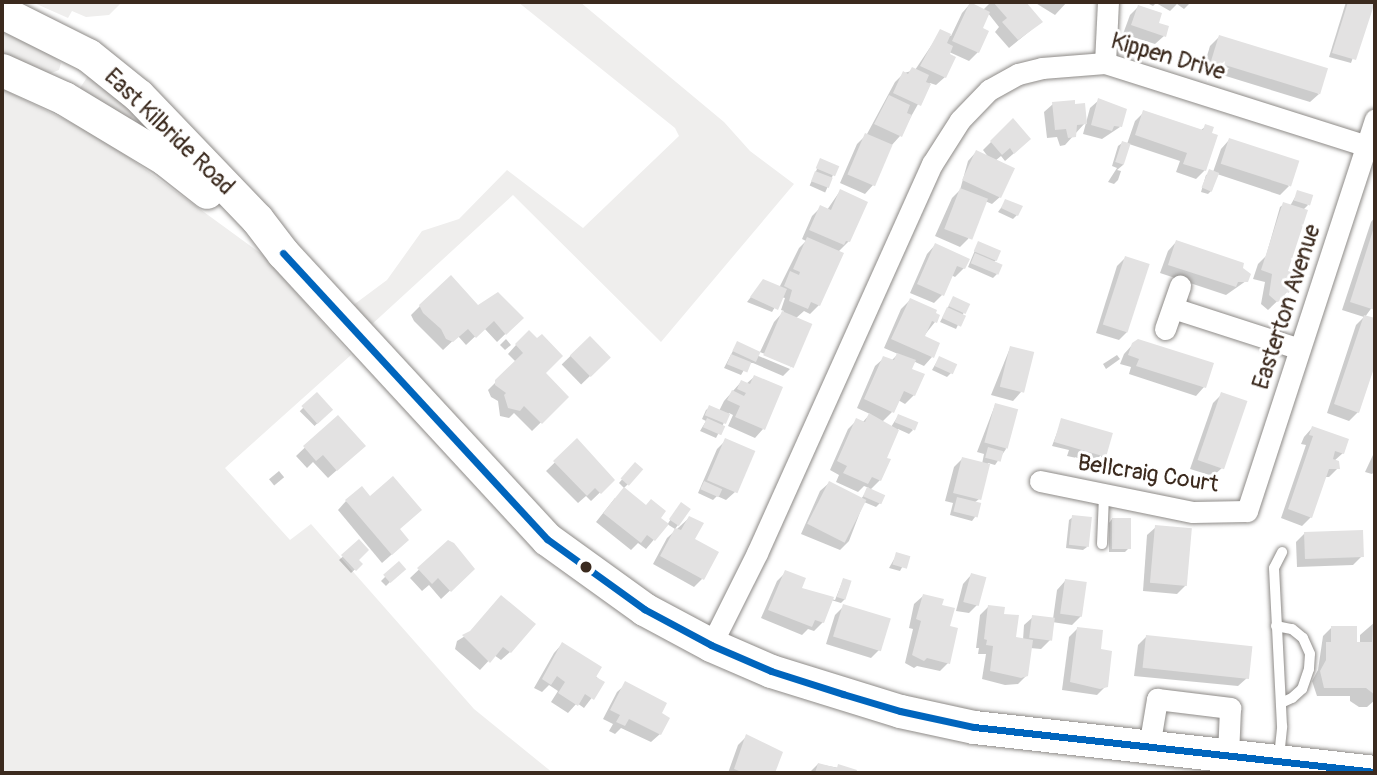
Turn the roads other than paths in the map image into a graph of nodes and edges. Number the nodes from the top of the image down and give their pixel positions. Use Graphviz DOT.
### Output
graph roads {
  1 [pos="1108,2"];
  2 [pos="2,12"];
  3 [pos="88,55"];
  4 [pos="1105,62"];
  5 [pos="2,70"];
  6 [pos="64,97"];
  7 [pos="1375,119"];
  8 [pos="1366,146"];
  9 [pos="283,253"];
  10 [pos="1180,286"];
  11 [pos="1173,308"];
  12 [pos="1165,329"];
  13 [pos="1300,349"];
  14 [pos="1040,481"];
  15 [pos="1104,496"];
  16 [pos="1247,511"];
  17 [pos="1102,544"];
  18 [pos="1282,552"];
  19 [pos="1276,626"];
  20 [pos="711,645"];
  21 [pos="1281,703"];
  22 [pos="1149,747"];
  23 [pos="1228,756"];
  24 [pos="1275,766"];
  25 [pos="1375,772"];
  1 -- 4 [label="street"];
  2 -- 3 [label="main road, East Kilbride Road"];
  3 -- 6 [label="main road"];
  3 -- 9 [label="main road, East Kilbride Road"];
  4 -- 8 [label="street, Kippen Drive"];
  4 -- 20 [label="street, Kippen Drive"];
  5 -- 6 [label="main road, East Kilbride Road"];
  6 -- 9 [label="main road, East Kilbride Road"];
  7 -- 8 [label="street, Easterton Avenue"];
  8 -- 13 [label="street, Easterton Avenue"];
  9 -- 20 [label="main road, East Kilbride Road"];
  10 -- 11 [label="street"];
  11 -- 12 [label="street"];
  11 -- 13 [label="street"];
  13 -- 16 [label="street, Easterton Avenue"];
  14 -- 15 [label="street, Bellcraig Court"];
  15 -- 16 [label="street, Bellcraig Court"];
  15 -- 17 [label="lane"];
  18 -- 19 [label="lane"];
  19 -- 21 [label="lane"];
  19 -- 21 [label="lane"];
  20 -- 22 [label="main road, East Kilbride Road"];
  21 -- 24 [label="lane"];
  22 -- 23 [label="main road, East Kilbride Road"];
  22 -- 23 [label="street"];
  23 -- 24 [label="main road, East Kilbride Road"];
  24 -- 25 [label="main road, East Kilbride Road"];
}
